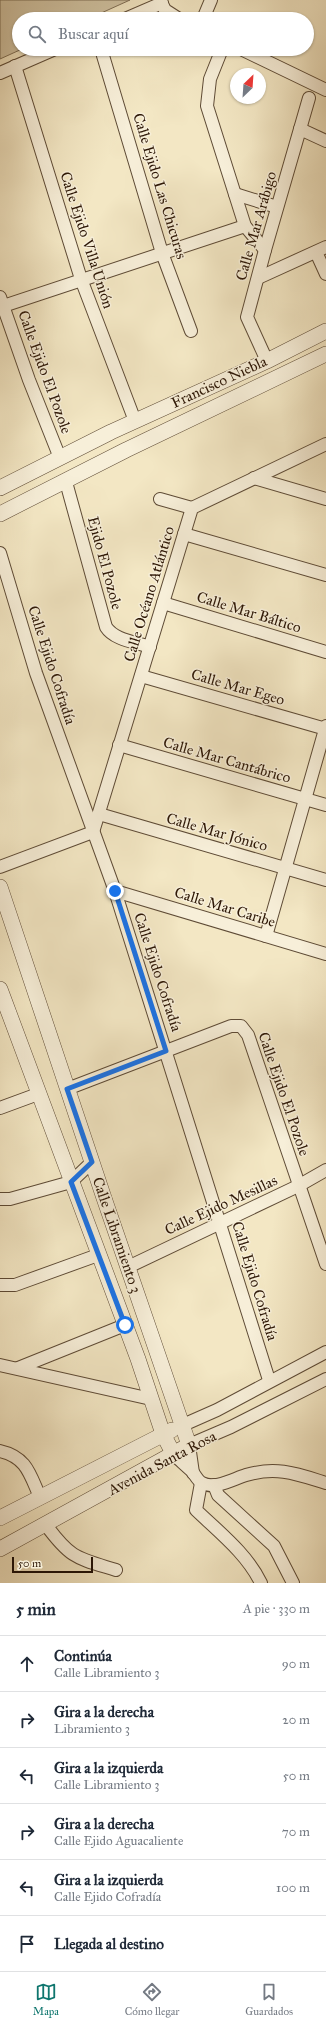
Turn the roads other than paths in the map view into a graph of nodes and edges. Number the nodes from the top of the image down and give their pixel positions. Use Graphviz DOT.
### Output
graph roads {
  1 [pos="211,0"];
  2 [pos="161,2"];
  3 [pos="140,12"];
  4 [pos="169,12"];
  5 [pos="206,12"];
  6 [pos="39,56"];
  7 [pos="103,56"];
  8 [pos="219,56"];
  9 [pos="256,56"];
  10 [pos="15,66"];
  11 [pos="0,73"];
  12 [pos="326,90"];
  13 [pos="309,98"];
  14 [pos="300,129"];
  15 [pos="326,141"];
  16 [pos="235,194"];
  17 [pos="278,207"];
  18 [pos="245,226"];
  19 [pos="265,250"];
  20 [pos="321,250"];
  21 [pos="162,253"];
  22 [pos="326,274"];
  23 [pos="258,278"];
  24 [pos="81,279"];
  25 [pos="1,303"];
  26 [pos="326,331"];
  27 [pos="191,332"];
  28 [pos="326,354"];
  29 [pos="267,361"];
  30 [pos="135,421"];
  31 [pos="326,444"];
  32 [pos="60,458"];
  33 [pos="254,478"];
  34 [pos="66,482"];
  35 [pos="0,488"];
  36 [pos="160,499"];
  37 [pos="326,499"];
  38 [pos="192,508"];
  39 [pos="0,514"];
  40 [pos="184,534"];
  41 [pos="0,553"];
  42 [pos="326,576"];
  43 [pos="163,603"];
  44 [pos="150,647"];
  45 [pos="326,652"];
  46 [pos="141,676"];
  47 [pos="326,728"];
  48 [pos="119,745"];
  49 [pos="305,799"];
  50 [pos="326,805"];
  51 [pos="99,814"];
  52 [pos="93,832"];
  53 [pos="0,867"];
  54 [pos="285,868"];
  55 [pos="326,880"];
  56 [pos="0,887"];
  57 [pos="115,891"];
  58 [pos="266,936"];
  59 [pos="326,954"];
  60 [pos="0,989"];
  61 [pos="166,1051"];
  62 [pos="67,1089"];
  63 [pos="38,1094"];
  64 [pos="0,1108"];
  65 [pos="92,1162"];
  66 [pos="326,1170"];
  67 [pos="71,1182"];
  68 [pos="298,1186"];
  69 [pos="0,1200"];
  70 [pos="221,1224"];
  71 [pos="98,1255"];
  72 [pos="326,1264"];
  73 [pos="128,1267"];
  74 [pos="0,1285"];
  75 [pos="125,1325"];
  76 [pos="326,1352"];
  77 [pos="0,1365"];
  78 [pos="18,1368"];
  79 [pos="326,1379"];
  80 [pos="269,1380"];
  81 [pos="151,1399"];
  82 [pos="183,1425"];
  83 [pos="163,1434"];
  84 [pos="190,1446"];
  85 [pos="0,1452"];
  86 [pos="174,1455"];
  87 [pos="193,1472"];
  88 [pos="201,1483"];
  89 [pos="326,1483"];
  90 [pos="214,1485"];
  91 [pos="40,1497"];
  92 [pos="0,1518"];
  93 [pos="46,1525"];
  94 [pos="0,1548"];
  95 [pos="116,1570"];
  96 [pos="261,1583"];
  97 [pos="293,1583"];
  1 -- 5 [label="street"];
  2 -- 3 [label="street"];
  2 -- 4 [label="street"];
  6 -- 10 [label="street"];
  7 -- 21 [label="street, Calle Ejido Las Chicuras"];
  8 -- 16 [label="street"];
  9 -- 12 [label="street"];
  10 -- 11 [label="street"];
  10 -- 24 [label="street, Calle Ejido Villa Unión"];
  13 -- 14 [label="street, Calle Mar Arábigo"];
  14 -- 15 [label="street"];
  14 -- 17 [label="street, Calle Mar Arábigo"];
  16 -- 17 [label="street"];
  16 -- 18 [label="street"];
  17 -- 19 [label="street, Calle Mar Arábigo"];
  18 -- 19 [label="street"];
  18 -- 21 [label="street"];
  19 -- 23 [label="street, Calle Mar Arábigo"];
  20 -- 22 [label="street"];
  20 -- 23 [label="street"];
  21 -- 24 [label="street"];
  21 -- 27 [label="street, Calle Ejido Las Chicuras"];
  23 -- 29 [label="street, Calle Mar Arábigo"];
  24 -- 25 [label="street"];
  24 -- 30 [label="street, Calle Ejido Villa Unión"];
  25 -- 32 [label="street, Calle Ejido El Pozole"];
  26 -- 29 [label="street, Francisco Niebla"];
  28 -- 34 [label="street, Francisco Niebla"];
  29 -- 30 [label="street, Francisco Niebla"];
  30 -- 32 [label="street, Francisco Niebla"];
  31 -- 33 [label="street"];
  32 -- 35 [label="street, Francisco Niebla"];
  33 -- 37 [label="street"];
  33 -- 38 [label="street"];
  34 -- 39 [label="street, Francisco Niebla"];
  34 -- 44 [label="street, Ejido El Pozole"];
  36 -- 38 [label="street"];
  38 -- 40 [label="street, Calle Océano Atlántico"];
  40 -- 42 [label="street"];
  40 -- 43 [label="street, Calle Océano Atlántico"];
  41 -- 52 [label="street, Calle Ejido Cofradía"];
  43 -- 44 [label="street, Calle Océano Atlántico"];
  43 -- 45 [label="street, Calle Mar Báltico"];
  44 -- 46 [label="street, Calle Océano Atlántico"];
  46 -- 47 [label="street, Calle Mar Egeo"];
  46 -- 48 [label="street, Calle Océano Atlántico"];
  47 -- 49 [label="street"];
  48 -- 49 [label="street, Calle Mar Cantábrico"];
  48 -- 51 [label="street, Calle Océano Atlántico"];
  49 -- 50 [label="street, Calle Mar Cantábrico"];
  49 -- 54 [label="street"];
  51 -- 52 [label="street, Calle Océano Atlántico"];
  51 -- 54 [label="street, Calle Mar Jónico"];
  52 -- 53 [label="street"];
  52 -- 57 [label="street, Calle Ejido Cofradía"];
  54 -- 55 [label="street, Calle Mar Jónico"];
  54 -- 58 [label="street"];
  56 -- 62 [label="street, Calle Libramiento 3"];
  57 -- 58 [label="street, Calle Mar Caribe"];
  57 -- 61 [label="street, Calle Ejido Cofradía"];
  58 -- 59 [label="street, Calle Mar Caribe"];
  60 -- 63 [label="street, Calle Libramiento 3"];
  61 -- 62 [label="street"];
  61 -- 68 [label="street, Calle Ejido El Pozole"];
  61 -- 70 [label="street, Calle Ejido Cofradía"];
  62 -- 65 [label="street, Calle Libramiento 3"];
  63 -- 64 [label="street"];
  63 -- 67 [label="street, Calle Libramiento 3"];
  65 -- 67 [label="street"];
  65 -- 73 [label="street, Calle Libramiento 3"];
  66 -- 68 [label="street, Calle Ejido Mesillas"];
  67 -- 69 [label="street"];
  67 -- 71 [label="street, Calle Libramiento 3"];
  68 -- 70 [label="street, Calle Ejido Mesillas"];
  68 -- 72 [label="street, Calle Ejido El Pozole"];
  70 -- 73 [label="street, Calle Ejido Mesillas"];
  70 -- 80 [label="street, Calle Ejido Cofradía"];
  71 -- 74 [label="street"];
  71 -- 75 [label="street, Calle Libramiento 3"];
  73 -- 82 [label="street, Calle Libramiento 3"];
  75 -- 78 [label="street"];
  75 -- 81 [label="street, Calle Libramiento 3"];
  76 -- 80 [label="street, Avenida Santa Rosa"];
  77 -- 78 [label="street"];
  78 -- 81 [label="street"];
  79 -- 84 [label="street, Avenida Santa Rosa"];
  80 -- 82 [label="street, Avenida Santa Rosa"];
  81 -- 83 [label="street, Calle Libramiento 3"];
  82 -- 83 [label="street, Avenida Santa Rosa"];
  82 -- 84 [label="street, Calle Libramiento 3"];
  83 -- 86 [label="street, Calle Libramiento 3"];
  83 -- 91 [label="street, Avenida Santa Rosa"];
  84 -- 86 [label="street, Avenida Santa Rosa"];
  84 -- 87 [label="street"];
  85 -- 91 [label="street"];
  86 -- 87 [label="street"];
  86 -- 93 [label="street, Avenida Santa Rosa"];
  87 -- 88 [label="street"];
  88 -- 90 [label="street"];
  88 -- 96 [label="street"];
  89 -- 90 [label="street"];
  90 -- 97 [label="street"];
  91 -- 92 [label="street, Avenida Santa Rosa"];
  93 -- 94 [label="street, Avenida Santa Rosa"];
  93 -- 95 [label="street"];
}
